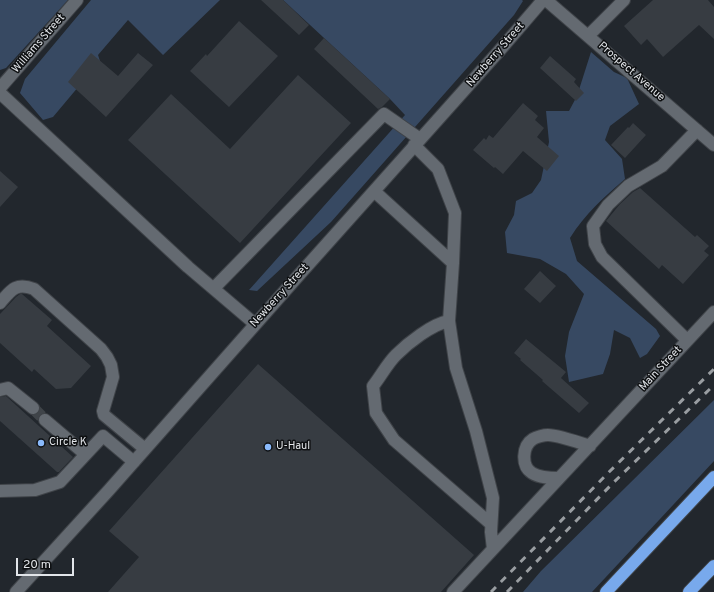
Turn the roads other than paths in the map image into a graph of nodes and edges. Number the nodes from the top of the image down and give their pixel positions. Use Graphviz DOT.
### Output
graph roads {
  1 [pos="77,0"];
  2 [pos="543,0"];
  3 [pos="546,0"];
  4 [pos="624,0"];
  5 [pos="588,36"];
  6 [pos="0,88"];
  7 [pos="0,93"];
  8 [pos="697,130"];
  9 [pos="417,142"];
  10 [pos="714,145"];
  11 [pos="374,190"];
  12 [pos="453,263"];
  13 [pos="214,288"];
  14 [pos="0,302"];
  15 [pos="714,312"];
  16 [pos="449,321"];
  17 [pos="255,324"];
  18 [pos="687,340"];
  19 [pos="3,387"];
  20 [pos="33,408"];
  21 [pos="45,420"];
  22 [pos="590,446"];
  23 [pos="145,449"];
  24 [pos="86,454"];
  25 [pos="134,462"];
  26 [pos="714,477"];
  27 [pos="559,478"];
  28 [pos="0,491"];
  29 [pos="492,524"];
  30 [pos="493,549"];
  31 [pos="714,566"];
  32 [pos="16,592"];
  33 [pos="453,592"];
  34 [pos="606,592"];
  35 [pos="689,592"];
  1 -- 6 [label="street, Williams Street"];
  2 -- 9 [label="street, Newberry Street"];
  3 -- 5 [label="street, Prospect Avenue"];
  4 -- 5 [label="street"];
  5 -- 8 [label="street, Prospect Avenue"];
  7 -- 13 [label="street"];
  8 -- 10 [label="street, Prospect Avenue"];
  8 -- 18 [label="street"];
  9 -- 11 [label="street, Newberry Street"];
  9 -- 12 [label="street"];
  9 -- 13 [label="street"];
  11 -- 12 [label="street"];
  11 -- 17 [label="street, Newberry Street"];
  12 -- 16 [label="street"];
  13 -- 17 [label="street"];
  14 -- 23 [label="street"];
  15 -- 18 [label="street, Main Street"];
  16 -- 29 [label="street"];
  16 -- 29 [label="street"];
  17 -- 23 [label="street, Newberry Street"];
  18 -- 22 [label="street, Main Street"];
  19 -- 20 [label="street"];
  21 -- 24 [label="street"];
  22 -- 27 [label="street, Main Street"];
  22 -- 27 [label="street"];
  23 -- 25 [label="street, Newberry Street"];
  24 -- 25 [label="street"];
  24 -- 28 [label="street"];
  25 -- 32 [label="street, Newberry Street"];
  26 -- 34 [label="highway"];
  27 -- 30 [label="street, Main Street"];
  29 -- 30 [label="street"];
  30 -- 33 [label="street, Main Street"];
  31 -- 35 [label="highway"];
}
